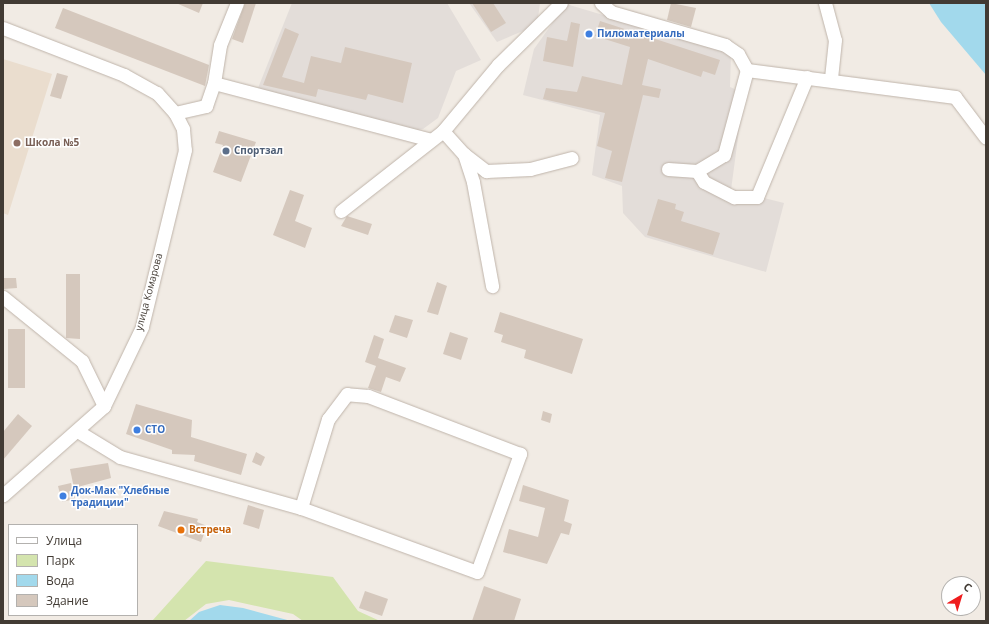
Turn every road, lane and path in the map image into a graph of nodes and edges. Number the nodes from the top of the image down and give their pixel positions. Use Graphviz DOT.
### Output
graph roads {
  1 [pos="236,3"];
  2 [pos="561,3"];
  3 [pos="601,3"];
  4 [pos="825,3"];
  5 [pos="3,28"];
  6 [pos="747,70"];
  7 [pos="807,77"];
  8 [pos="832,78"];
  9 [pos="214,83"];
  10 [pos="175,113"];
  11 [pos="444,130"];
  12 [pos="986,138"];
  13 [pos="431,140"];
  14 [pos="464,154"];
  15 [pos="572,158"];
  16 [pos="668,169"];
  17 [pos="697,171"];
  18 [pos="341,211"];
  19 [pos="492,286"];
  20 [pos="3,297"];
  21 [pos="104,406"];
  22 [pos="79,432"];
  23 [pos="3,495"];
  24 [pos="301,508"];
  1 -- 9 [label="street"];
  2 -- 11 [label="street"];
  3 -- 6 [label="street"];
  4 -- 8 [label="street"];
  5 -- 10 [label="street, улица Комарова"];
  6 -- 7 [label="street"];
  6 -- 17 [label="street"];
  7 -- 8 [label="street"];
  7 -- 17 [label="street"];
  8 -- 12 [label="street"];
  9 -- 10 [label="street"];
  9 -- 13 [label="street"];
  10 -- 21 [label="street, улица Комарова"];
  11 -- 13 [label="street"];
  11 -- 14 [label="street"];
  13 -- 18 [label="street"];
  14 -- 15 [label="street"];
  14 -- 19 [label="street"];
  16 -- 17 [label="street"];
  20 -- 21 [label="street"];
  21 -- 22 [label="street, улица Комарова"];
  22 -- 23 [label="street, улица Комарова"];
  22 -- 24 [label="street"];
  24 -- 24 [label="street"];
}
